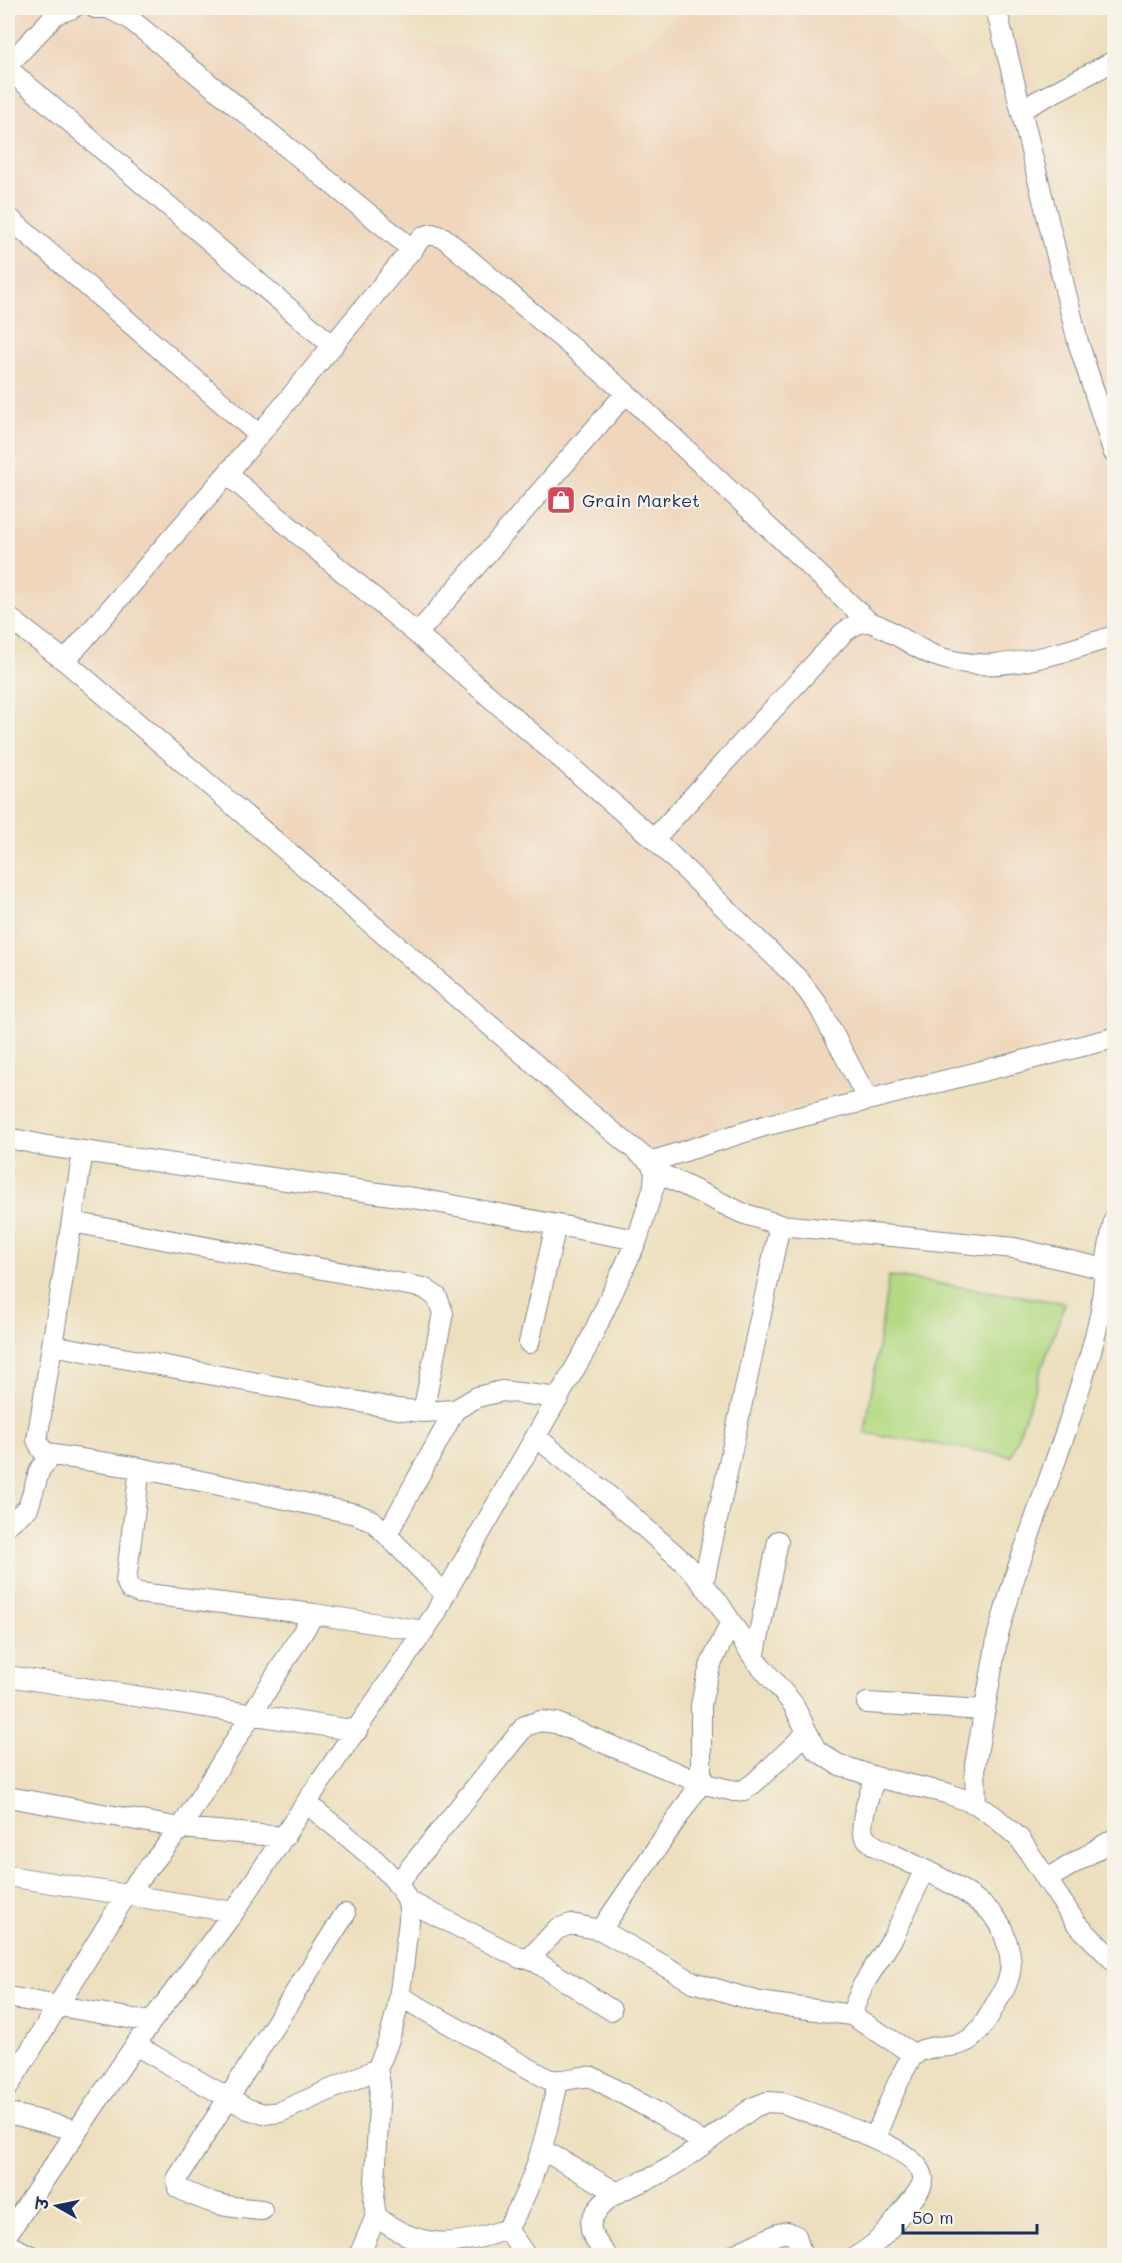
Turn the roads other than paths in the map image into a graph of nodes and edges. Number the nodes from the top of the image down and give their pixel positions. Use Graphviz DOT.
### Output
graph roads {
  1 [pos="73,8"];
  2 [pos="95,8"];
  3 [pos="996,8"];
  4 [pos="1114,62"];
  5 [pos="8,67"];
  6 [pos="1022,109"];
  7 [pos="8,217"];
  8 [pos="412,250"];
  9 [pos="333,346"];
  10 [pos="626,393"];
  11 [pos="259,435"];
  12 [pos="1114,453"];
  13 [pos="226,474"];
  14 [pos="8,617"];
  15 [pos="868,621"];
  16 [pos="417,633"];
  17 [pos="1114,636"];
  18 [pos="65,661"];
  19 [pos="654,839"];
  20 [pos="1114,1038"];
  21 [pos="868,1100"];
  22 [pos="8,1138"];
  23 [pos="83,1151"];
  24 [pos="653,1167"];
  25 [pos="1114,1220"];
  26 [pos="72,1222"];
  27 [pos="556,1225"];
  28 [pos="780,1225"];
  29 [pos="637,1240"];
  30 [pos="1105,1269"];
  31 [pos="529,1343"];
  32 [pos="52,1345"];
  33 [pos="559,1398"];
  34 [pos="455,1410"];
  35 [pos="423,1412"];
  36 [pos="536,1437"];
  37 [pos="53,1455"];
  38 [pos="140,1468"];
  39 [pos="8,1524"];
  40 [pos="387,1534"];
  41 [pos="778,1541"];
  42 [pos="703,1585"];
  43 [pos="446,1594"];
  44 [pos="314,1614"];
  45 [pos="730,1622"];
  46 [pos="424,1631"];
  47 [pos="754,1658"];
  48 [pos="8,1676"];
  49 [pos="867,1703"];
  50 [pos="985,1710"];
  51 [pos="250,1714"];
  52 [pos="357,1731"];
  53 [pos="807,1733"];
  54 [pos="875,1777"];
  55 [pos="701,1783"];
  56 [pos="8,1797"];
  57 [pos="306,1803"];
  58 [pos="976,1804"];
  59 [pos="181,1828"];
  60 [pos="285,1837"];
  61 [pos="1114,1839"];
  62 [pos="924,1871"];
  63 [pos="8,1876"];
  64 [pos="1046,1880"];
  65 [pos="397,1884"];
  66 [pos="126,1895"];
  67 [pos="408,1901"];
  68 [pos="234,1912"];
  69 [pos="345,1914"];
  70 [pos="601,1930"];
  71 [pos="530,1958"];
  72 [pos="1114,1961"];
  73 [pos="8,1997"];
  74 [pos="401,1997"];
  75 [pos="57,2006"];
  76 [pos="610,2010"];
  77 [pos="851,2015"];
  78 [pos="151,2022"];
  79 [pos="135,2045"];
  80 [pos="915,2055"];
  81 [pos="377,2069"];
  82 [pos="558,2082"];
  83 [pos="8,2087"];
  84 [pos="229,2097"];
  85 [pos="8,2113"];
  86 [pos="76,2130"];
  87 [pos="875,2138"];
  88 [pos="703,2143"];
  89 [pos="543,2150"];
  90 [pos="616,2192"];
  91 [pos="262,2210"];
  92 [pos="376,2216"];
  93 [pos="11,2223"];
  94 [pos="507,2229"];
  95 [pos="8,2245"];
  96 [pos="31,2256"];
  97 [pos="358,2256"];
  98 [pos="526,2256"];
  99 [pos="607,2256"];
  100 [pos="731,2256"];
  101 [pos="802,2256"];
  102 [pos="857,2256"];
  1 -- 5 [label="street"];
  2 -- 8 [label="street"];
  3 -- 6 [label="street"];
  4 -- 6 [label="street"];
  5 -- 9 [label="street"];
  6 -- 12 [label="street"];
  7 -- 11 [label="street"];
  8 -- 9 [label="street"];
  8 -- 10 [label="street"];
  9 -- 11 [label="street"];
  10 -- 15 [label="street"];
  10 -- 16 [label="street"];
  11 -- 13 [label="street"];
  13 -- 16 [label="street"];
  13 -- 18 [label="street"];
  14 -- 18 [label="street"];
  15 -- 17 [label="street"];
  15 -- 19 [label="street"];
  16 -- 19 [label="street"];
  18 -- 24 [label="street"];
  19 -- 21 [label="street"];
  20 -- 21 [label="street"];
  21 -- 24 [label="street"];
  22 -- 23 [label="street"];
  23 -- 26 [label="street"];
  23 -- 27 [label="street"];
  24 -- 28 [label="street"];
  24 -- 29 [label="street"];
  25 -- 30 [label="street"];
  26 -- 32 [label="street"];
  26 -- 35 [label="street"];
  27 -- 29 [label="street"];
  27 -- 31 [label="street"];
  28 -- 30 [label="street"];
  28 -- 42 [label="street"];
  29 -- 33 [label="street"];
  30 -- 50 [label="street"];
  32 -- 35 [label="street"];
  32 -- 37 [label="street"];
  33 -- 34 [label="street"];
  33 -- 36 [label="street"];
  34 -- 35 [label="street"];
  34 -- 40 [label="street"];
  36 -- 42 [label="street"];
  36 -- 43 [label="street"];
  37 -- 38 [label="street"];
  37 -- 39 [label="street"];
  38 -- 40 [label="street"];
  38 -- 44 [label="street"];
  40 -- 43 [label="street"];
  41 -- 47 [label="street"];
  42 -- 45 [label="street"];
  43 -- 46 [label="street"];
  44 -- 46 [label="street"];
  44 -- 51 [label="street"];
  45 -- 47 [label="street"];
  45 -- 55 [label="street"];
  46 -- 52 [label="street"];
  47 -- 53 [label="street"];
  48 -- 51 [label="street"];
  49 -- 50 [label="street"];
  50 -- 58 [label="street"];
  51 -- 52 [label="street"];
  51 -- 59 [label="street"];
  52 -- 57 [label="street"];
  53 -- 54 [label="street"];
  53 -- 55 [label="street"];
  54 -- 58 [label="street"];
  54 -- 62 [label="street"];
  55 -- 65 [label="street"];
  55 -- 70 [label="street"];
  56 -- 59 [label="street"];
  57 -- 60 [label="street"];
  57 -- 65 [label="street"];
  58 -- 64 [label="street"];
  59 -- 60 [label="street"];
  59 -- 66 [label="street"];
  60 -- 68 [label="street"];
  61 -- 64 [label="street"];
  62 -- 77 [label="street"];
  62 -- 80 [label="street"];
  63 -- 66 [label="street"];
  64 -- 72 [label="street"];
  65 -- 67 [label="street"];
  66 -- 68 [label="street"];
  66 -- 75 [label="street"];
  67 -- 71 [label="street"];
  67 -- 74 [label="street"];
  68 -- 78 [label="street"];
  69 -- 84 [label="street"];
  70 -- 71 [label="street"];
  70 -- 77 [label="street"];
  71 -- 76 [label="street"];
  73 -- 75 [label="street"];
  74 -- 81 [label="street"];
  74 -- 82 [label="street"];
  75 -- 78 [label="street"];
  75 -- 83 [label="street"];
  77 -- 80 [label="street"];
  78 -- 79 [label="street"];
  79 -- 84 [label="street"];
  79 -- 86 [label="street"];
  80 -- 87 [label="street"];
  81 -- 84 [label="street"];
  81 -- 92 [label="street"];
  82 -- 88 [label="street"];
  82 -- 89 [label="street"];
  84 -- 91 [label="street"];
  85 -- 86 [label="street"];
  86 -- 93 [label="street"];
  87 -- 88 [label="street"];
  87 -- 102 [label="street"];
  88 -- 90 [label="street"];
  89 -- 90 [label="street"];
  89 -- 94 [label="street"];
  90 -- 99 [label="street"];
  92 -- 94 [label="street"];
  92 -- 97 [label="street"];
  94 -- 98 [label="street"];
  95 -- 96 [label="street"];
  100 -- 101 [label="street"];
}
